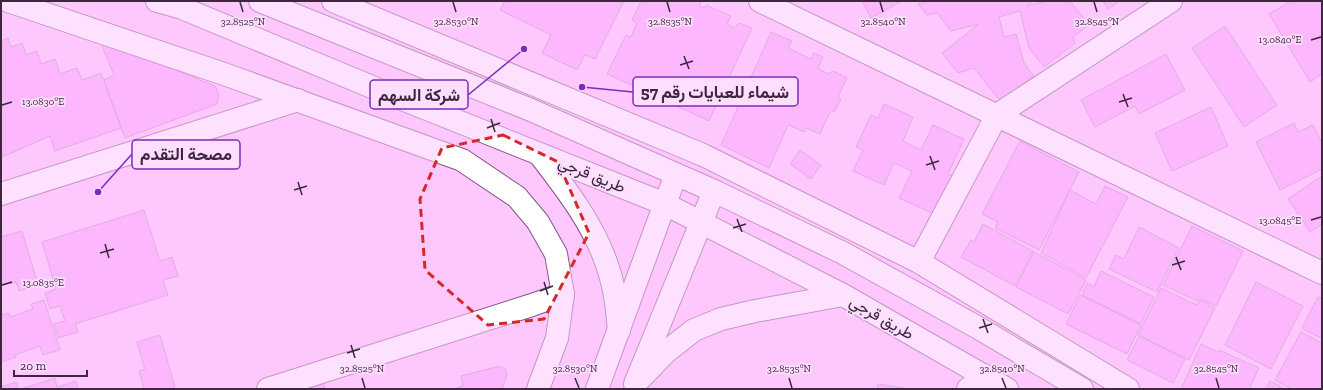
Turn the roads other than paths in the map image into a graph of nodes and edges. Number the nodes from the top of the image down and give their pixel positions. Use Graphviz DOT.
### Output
graph roads {
  1 [pos="8,1"];
  2 [pos="157,1"];
  3 [pos="260,1"];
  4 [pos="333,1"];
  5 [pos="760,1"];
  6 [pos="1171,1"];
  7 [pos="183,5"];
  8 [pos="298,100"];
  9 [pos="997,115"];
  10 [pos="538,153"];
  11 [pos="676,175"];
  12 [pos="714,191"];
  13 [pos="1,194"];
  14 [pos="665,204"];
  15 [pos="700,222"];
  16 [pos="919,262"];
  17 [pos="1322,273"];
  18 [pos="563,294"];
  19 [pos="843,295"];
  20 [pos="619,331"];
  21 [pos="984,375"];
  22 [pos="635,386"];
  23 [pos="268,389"];
  24 [pos="538,389"];
  25 [pos="597,389"];
  26 [pos="968,389"];
  27 [pos="1007,389"];
  28 [pos="1082,389"];
  29 [pos="1128,389"];
  1 -- 8 [label="main road"];
  2 -- 7 [label="main road, طريق قرجي"];
  3 -- 11 [label="main road, طريق قرجي"];
  4 -- 16 [label="main road"];
  5 -- 9 [label="main road"];
  6 -- 9 [label="main road"];
  7 -- 10 [label="main road, طريق قرجي"];
  8 -- 13 [label="main road"];
  8 -- 18 [label="main road"];
  9 -- 16 [label="main road"];
  9 -- 17 [label="main road"];
  10 -- 14 [label="main road, طريق قرجي"];
  10 -- 20 [label="main road"];
  11 -- 12 [label="main road, طريق قرجي"];
  11 -- 14 [label="main road"];
  12 -- 15 [label="main road"];
  12 -- 28 [label="main road, طريق قرجي"];
  14 -- 15 [label="main road, طريق قرجي"];
  14 -- 20 [label="main road"];
  15 -- 19 [label="main road, طريق قرجي"];
  15 -- 22 [label="main road"];
  16 -- 29 [label="main road"];
  18 -- 23 [label="main road"];
  18 -- 24 [label="main road"];
  19 -- 21 [label="main road, طريق قرجي"];
  19 -- 22 [label="main road"];
  20 -- 25 [label="main road"];
  21 -- 26 [label="main road"];
  21 -- 27 [label="main road, طريق قرجي"];
}
